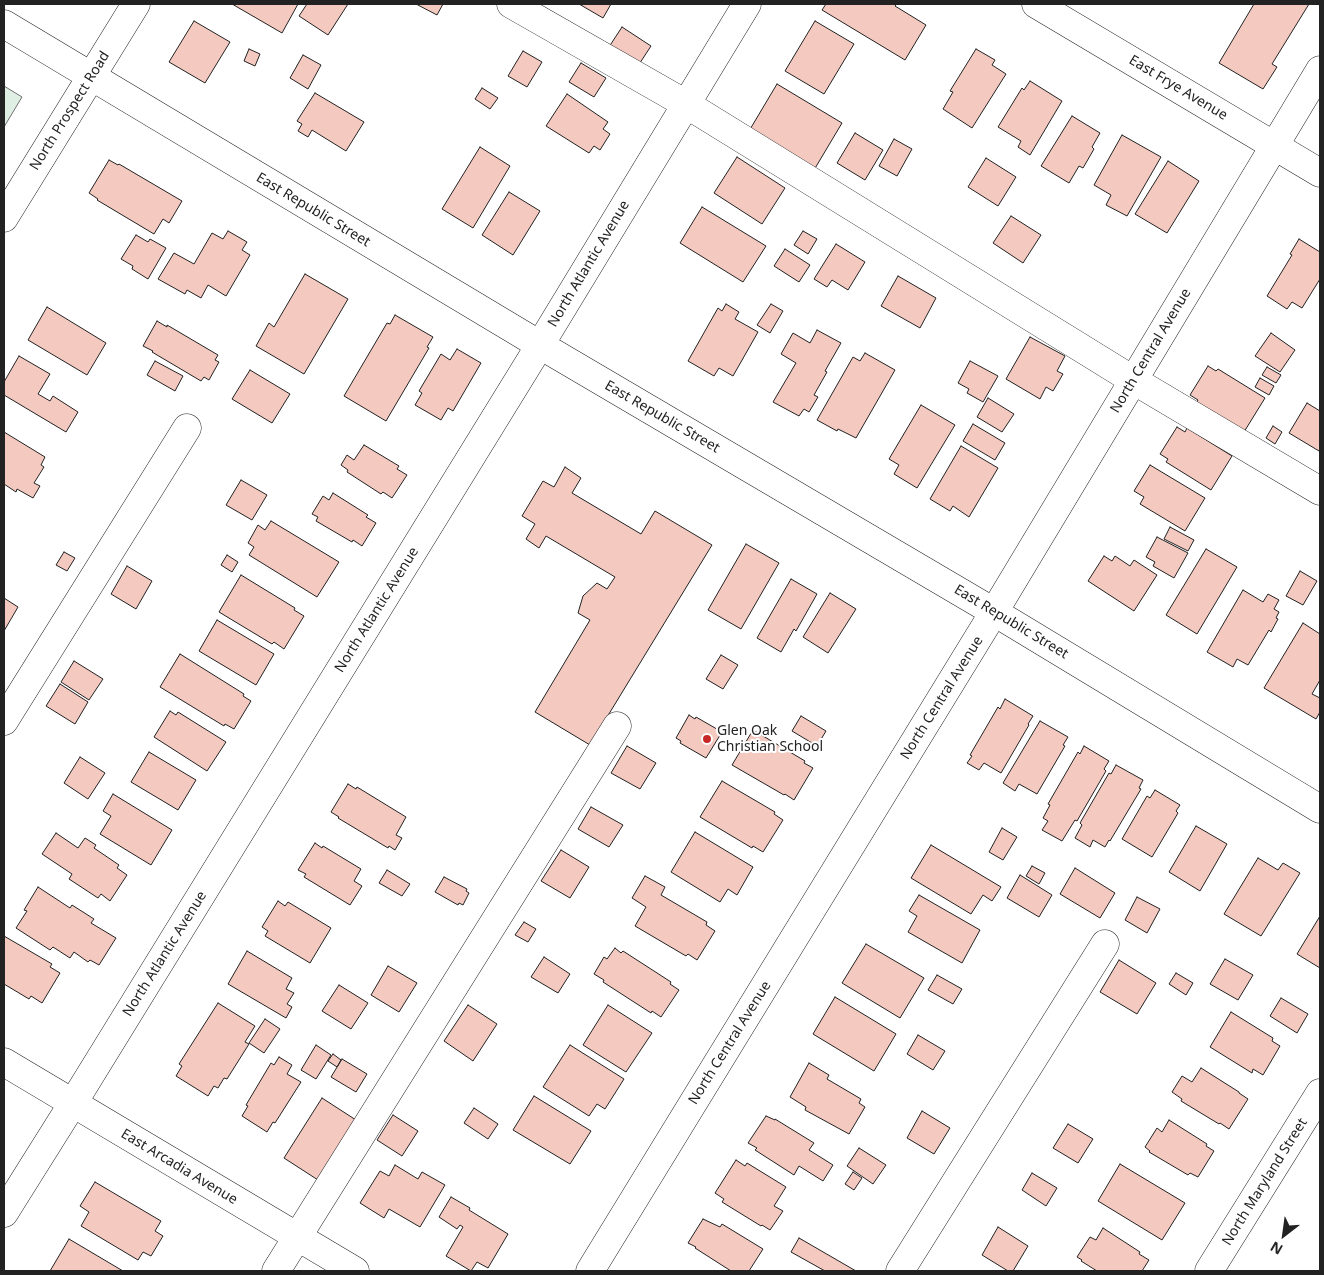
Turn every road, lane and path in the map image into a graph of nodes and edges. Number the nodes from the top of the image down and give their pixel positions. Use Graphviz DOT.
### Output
graph roads {
  1 [pos="136,4"];
  2 [pos="511,4"];
  3 [pos="747,4"];
  4 [pos="1036,4"];
  5 [pos="4,24"];
  6 [pos="1320,70"];
  7 [pos="91,77"];
  8 [pos="686,104"];
  9 [pos="1274,145"];
  10 [pos="1320,173"];
  11 [pos="4,218"];
  12 [pos="540,346"];
  13 [pos="1133,380"];
  14 [pos="187,428"];
  15 [pos="1320,490"];
  16 [pos="994,612"];
  17 [pos="4,721"];
  18 [pos="617,726"];
  19 [pos="1320,809"];
  20 [pos="1105,944"];
  21 [pos="4,1062"];
  22 [pos="1320,1093"];
  23 [pos="73,1103"];
  24 [pos="4,1213"];
  25 [pos="298,1237"];
  26 [pos="276,1271"];
  27 [pos="355,1271"];
  28 [pos="590,1271"];
  29 [pos="900,1271"];
  30 [pos="1209,1271"];
  1 -- 7 [label="street, North Prospect Road"];
  2 -- 8 [label="street"];
  3 -- 8 [label="street, North Atlantic Avenue"];
  4 -- 9 [label="street, East Frye Avenue"];
  5 -- 7 [label="street, East Republic Street"];
  6 -- 9 [label="street, North Central Avenue"];
  7 -- 11 [label="street, North Prospect Road"];
  7 -- 12 [label="street, East Republic Street"];
  8 -- 12 [label="street, North Atlantic Avenue"];
  8 -- 13 [label="street"];
  9 -- 10 [label="street, East Frye Avenue"];
  9 -- 13 [label="street, North Central Avenue"];
  12 -- 16 [label="street, East Republic Street"];
  12 -- 23 [label="street, North Atlantic Avenue"];
  13 -- 15 [label="street"];
  13 -- 16 [label="street, North Central Avenue"];
  14 -- 17 [label="street"];
  16 -- 19 [label="street, East Republic Street"];
  16 -- 28 [label="street, North Central Avenue"];
  18 -- 25 [label="street"];
  20 -- 29 [label="street"];
  21 -- 23 [label="street, East Arcadia Avenue"];
  22 -- 30 [label="street, North Maryland Street"];
  23 -- 24 [label="street, North Atlantic Avenue"];
  23 -- 25 [label="street, East Arcadia Avenue"];
  25 -- 26 [label="street"];
  25 -- 27 [label="street, East Arcadia Avenue"];
}
